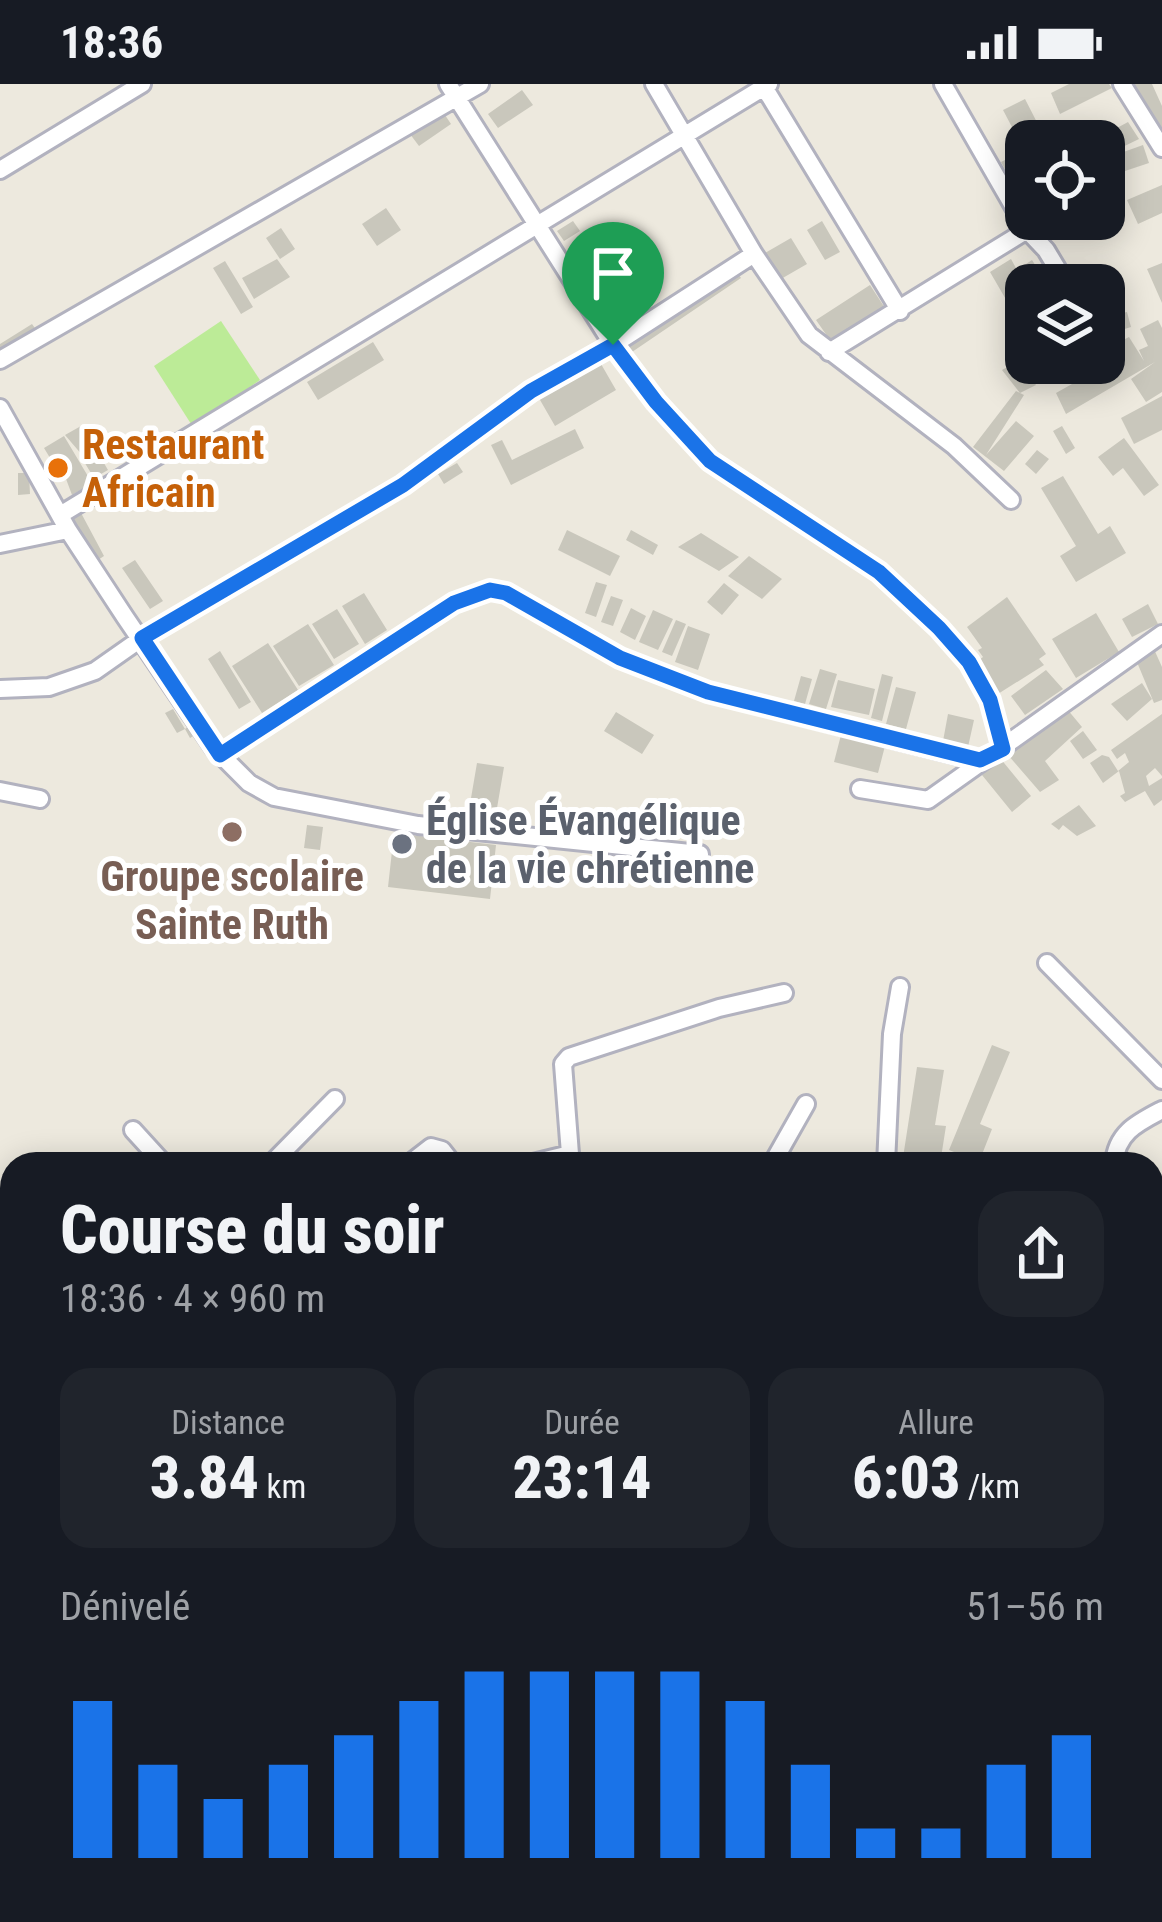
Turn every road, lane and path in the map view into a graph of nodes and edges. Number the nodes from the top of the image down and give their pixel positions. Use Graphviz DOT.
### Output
graph roads {
  1 [pos="142,84"];
  2 [pos="480,84"];
  3 [pos="654,84"];
  4 [pos="943,84"];
  5 [pos="1122,84"];
  6 [pos="766,86"];
  7 [pos="453,91"];
  8 [pos="684,136"];
  9 [pos="1162,148"];
  10 [pos="0,170"];
  11 [pos="1005,192"];
  12 [pos="536,224"];
  13 [pos="1011,240"];
  14 [pos="1036,240"];
  15 [pos="754,254"];
  16 [pos="1054,264"];
  17 [pos="900,311"];
  18 [pos="613,345"];
  19 [pos="829,352"];
  20 [pos="0,360"];
  21 [pos="0,408"];
  22 [pos="1011,500"];
  23 [pos="64,523"];
  24 [pos="0,544"];
  25 [pos="142,638"];
  26 [pos="1159,642"];
  27 [pos="0,689"];
  28 [pos="1003,749"];
  29 [pos="220,755"];
  30 [pos="980,760"];
  31 [pos="860,789"];
  32 [pos="0,791"];
  33 [pos="40,799"];
  34 [pos="700,854"];
  35 [pos="1047,962"];
  36 [pos="900,987"];
  37 [pos="784,993"];
  38 [pos="1162,1080"];
  39 [pos="335,1099"];
  40 [pos="806,1104"];
  41 [pos="1162,1110"];
  42 [pos="133,1130"];
  43 [pos="287,1148"];
  44 [pos="153,1152"];
  45 [pos="283,1152"];
  46 [pos="291,1152"];
  47 [pos="570,1152"];
  48 [pos="779,1152"];
  49 [pos="887,1152"];
  50 [pos="1118,1152"];
  1 -- 10 [label="street"];
  2 -- 7 [label="street"];
  3 -- 8 [label="street"];
  4 -- 11 [label="street"];
  5 -- 9 [label="street"];
  6 -- 8 [label="street"];
  6 -- 17 [label="street"];
  7 -- 12 [label="street"];
  7 -- 20 [label="street"];
  8 -- 12 [label="street"];
  8 -- 15 [label="street"];
  12 -- 18 [label="street"];
  12 -- 23 [label="street"];
  13 -- 17 [label="street"];
  14 -- 16 [label="street"];
  15 -- 18 [label="street"];
  15 -- 19 [label="street"];
  17 -- 19 [label="street"];
  18 -- 25 [label="street"];
  18 -- 28 [label="street"];
  19 -- 22 [label="street"];
  21 -- 23 [label="street"];
  23 -- 24 [label="street"];
  23 -- 25 [label="street"];
  25 -- 27 [label="street"];
  25 -- 29 [label="street"];
  26 -- 28 [label="street"];
  28 -- 30 [label="street"];
  29 -- 30 [label="street"];
  29 -- 34 [label="street"];
  30 -- 31 [label="street"];
  32 -- 33 [label="street"];
  35 -- 38 [label="street"];
  36 -- 49 [label="street"];
  37 -- 47 [label="street"];
  39 -- 43 [label="street"];
  40 -- 48 [label="street"];
  41 -- 50 [label="street"];
  42 -- 44 [label="street"];
  43 -- 45 [label="street"];
  43 -- 46 [label="street"];
}
